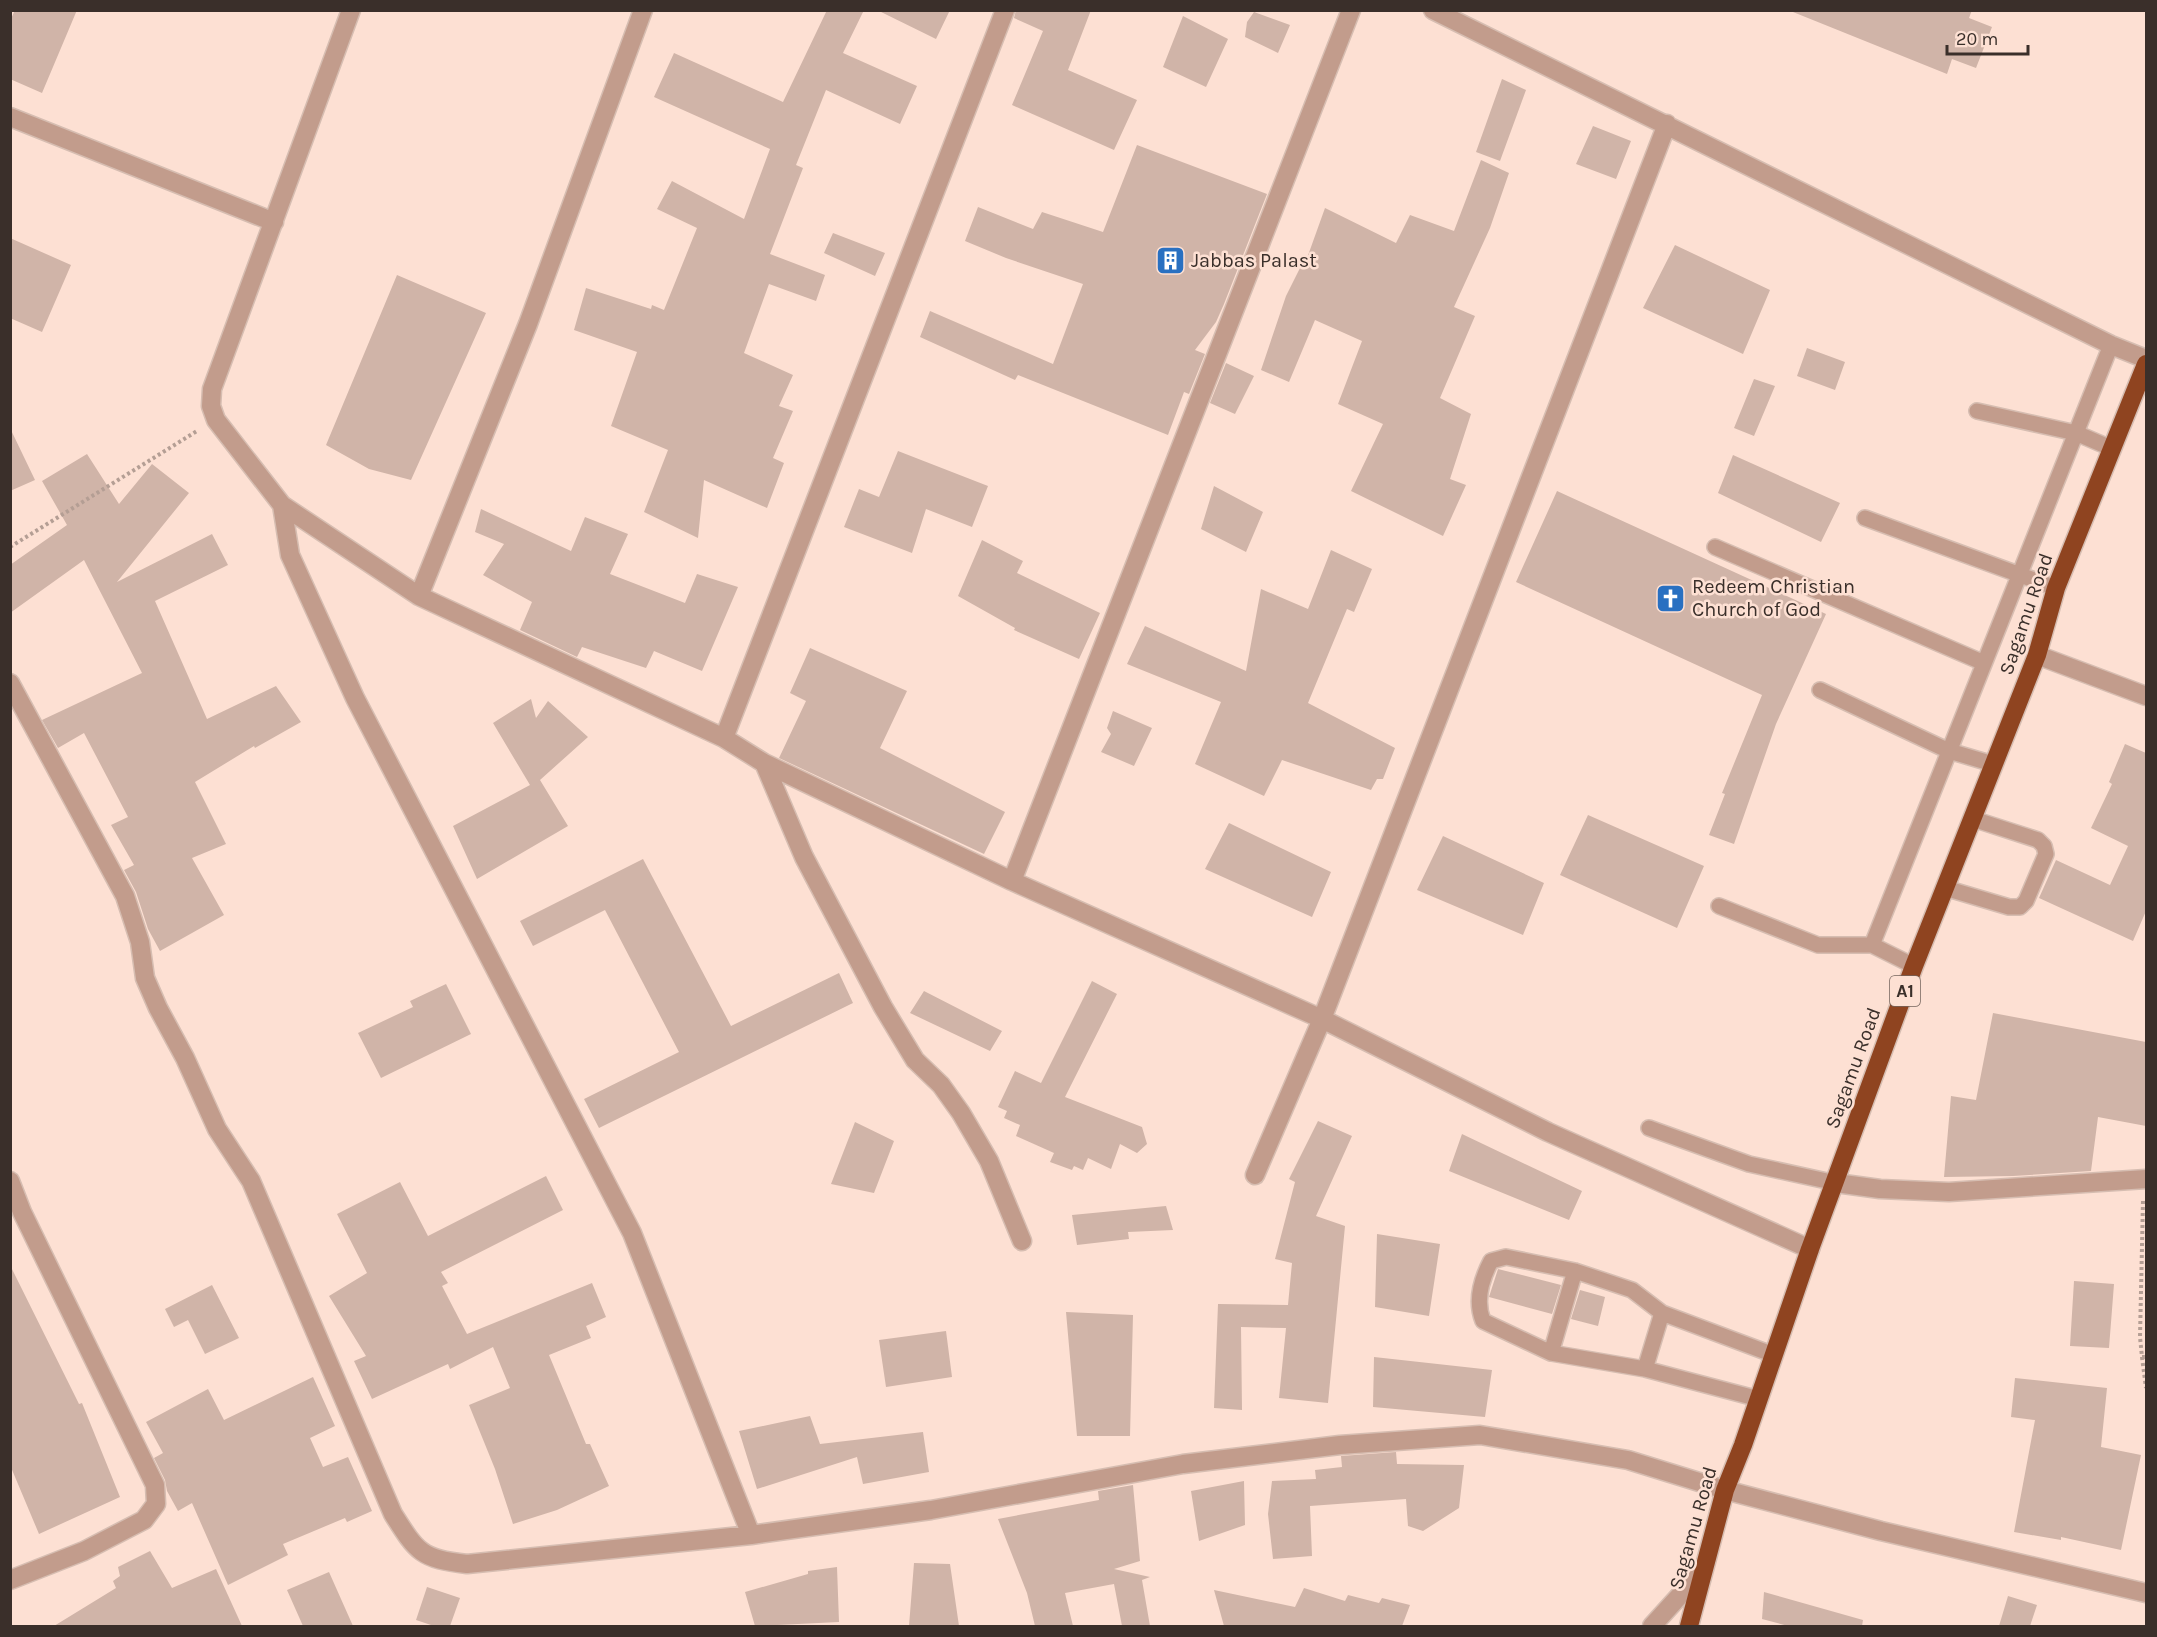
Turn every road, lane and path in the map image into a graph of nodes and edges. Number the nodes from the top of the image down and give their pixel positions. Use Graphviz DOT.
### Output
graph roads {
  1 [pos="351,10"];
  2 [pos="643,10"];
  3 [pos="1005,10"];
  4 [pos="1351,10"];
  5 [pos="1433,10"];
  6 [pos="10,117"];
  7 [pos="1667,124"];
  8 [pos="274,222"];
  9 [pos="2111,345"];
  10 [pos="2146,362"];
  11 [pos="1977,411"];
  12 [pos="216,420"];
  13 [pos="2076,433"];
  14 [pos="2113,449"];
  15 [pos="282,505"];
  16 [pos="1865,518"];
  17 [pos="10,547"];
  18 [pos="1715,547"];
  19 [pos="2018,576"];
  20 [pos="2056,588"];
  21 [pos="419,596"];
  22 [pos="2037,654"];
  23 [pos="1984,663"];
  24 [pos="10,683"];
  25 [pos="1820,690"];
  26 [pos="2146,696"];
  27 [pos="724,738"];
  28 [pos="1949,751"];
  29 [pos="764,763"];
  30 [pos="1993,764"];
  31 [pos="1973,819"];
  32 [pos="1012,880"];
  33 [pos="1945,888"];
  34 [pos="1719,906"];
  35 [pos="1872,945"];
  36 [pos="1914,966"];
  37 [pos="1322,1019"];
  38 [pos="1649,1128"];
  39 [pos="1254,1175"];
  40 [pos="2145,1179"];
  41 [pos="10,1181"];
  42 [pos="1836,1183"];
  43 [pos="16,1216"];
  44 [pos="1022,1241"];
  45 [pos="1810,1249"];
  46 [pos="1575,1270"];
  47 [pos="1662,1313"];
  48 [pos="1551,1353"];
  49 [pos="1774,1355"];
  50 [pos="2144,1357"];
  51 [pos="1645,1369"];
  52 [pos="2146,1388"];
  53 [pos="1760,1400"];
  54 [pos="1725,1490"];
  55 [pos="751,1535"];
  56 [pos="1703,1570"];
  57 [pos="10,1580"];
  58 [pos="2146,1593"];
  59 [pos="1652,1626"];
  60 [pos="1689,1626"];
  1 -- 8 [label="street"];
  2 -- 21 [label="street"];
  3 -- 27 [label="street"];
  4 -- 32 [label="street"];
  5 -- 7 [label="street"];
  6 -- 8 [label="street"];
  7 -- 9 [label="street"];
  7 -- 37 [label="street"];
  8 -- 12 [label="street"];
  9 -- 10 [label="street"];
  9 -- 13 [label="lane"];
  10 -- 14 [label="highway, Sagamu Road / A1"];
  11 -- 13 [label="lane"];
  12 -- 15 [label="street"];
  12 -- 17 [label="path"];
  13 -- 14 [label="lane"];
  13 -- 19 [label="lane"];
  14 -- 20 [label="highway, Sagamu Road / A1"];
  15 -- 21 [label="street"];
  15 -- 55 [label="street"];
  16 -- 19 [label="lane"];
  18 -- 23 [label="lane"];
  19 -- 20 [label="lane"];
  19 -- 23 [label="lane"];
  20 -- 22 [label="highway, Sagamu Road / A1"];
  21 -- 27 [label="street"];
  22 -- 26 [label="street"];
  22 -- 30 [label="highway, Sagamu Road / A1"];
  23 -- 28 [label="lane"];
  24 -- 55 [label="street"];
  25 -- 28 [label="lane"];
  27 -- 29 [label="street"];
  28 -- 30 [label="lane"];
  28 -- 35 [label="lane"];
  29 -- 32 [label="street"];
  29 -- 44 [label="street"];
  30 -- 31 [label="highway, Sagamu Road / A1"];
  31 -- 33 [label="highway, Sagamu Road / A1"];
  31 -- 33 [label="lane"];
  32 -- 37 [label="street"];
  33 -- 36 [label="highway, Sagamu Road / A1"];
  34 -- 35 [label="lane"];
  35 -- 36 [label="lane"];
  36 -- 42 [label="highway, Sagamu Road / A1"];
  37 -- 39 [label="street"];
  37 -- 45 [label="street"];
  38 -- 42 [label="lane"];
  40 -- 42 [label="street"];
  40 -- 50 [label="path"];
  41 -- 43 [label="street"];
  42 -- 45 [label="highway, Sagamu Road / A1"];
  43 -- 57 [label="street"];
  45 -- 49 [label="highway, Sagamu Road / A1"];
  46 -- 47 [label="lane"];
  46 -- 48 [label="lane"];
  46 -- 48 [label="lane"];
  47 -- 49 [label="lane"];
  47 -- 51 [label="lane"];
  48 -- 51 [label="lane"];
  49 -- 53 [label="highway, Sagamu Road / A1"];
  50 -- 52 [label="path"];
  51 -- 53 [label="lane"];
  53 -- 54 [label="highway, Sagamu Road / A1"];
  54 -- 55 [label="street"];
  54 -- 56 [label="highway, Sagamu Road / A1"];
  54 -- 58 [label="street"];
  56 -- 59 [label="street"];
  56 -- 60 [label="highway, Sagamu Road / A1"];
}
